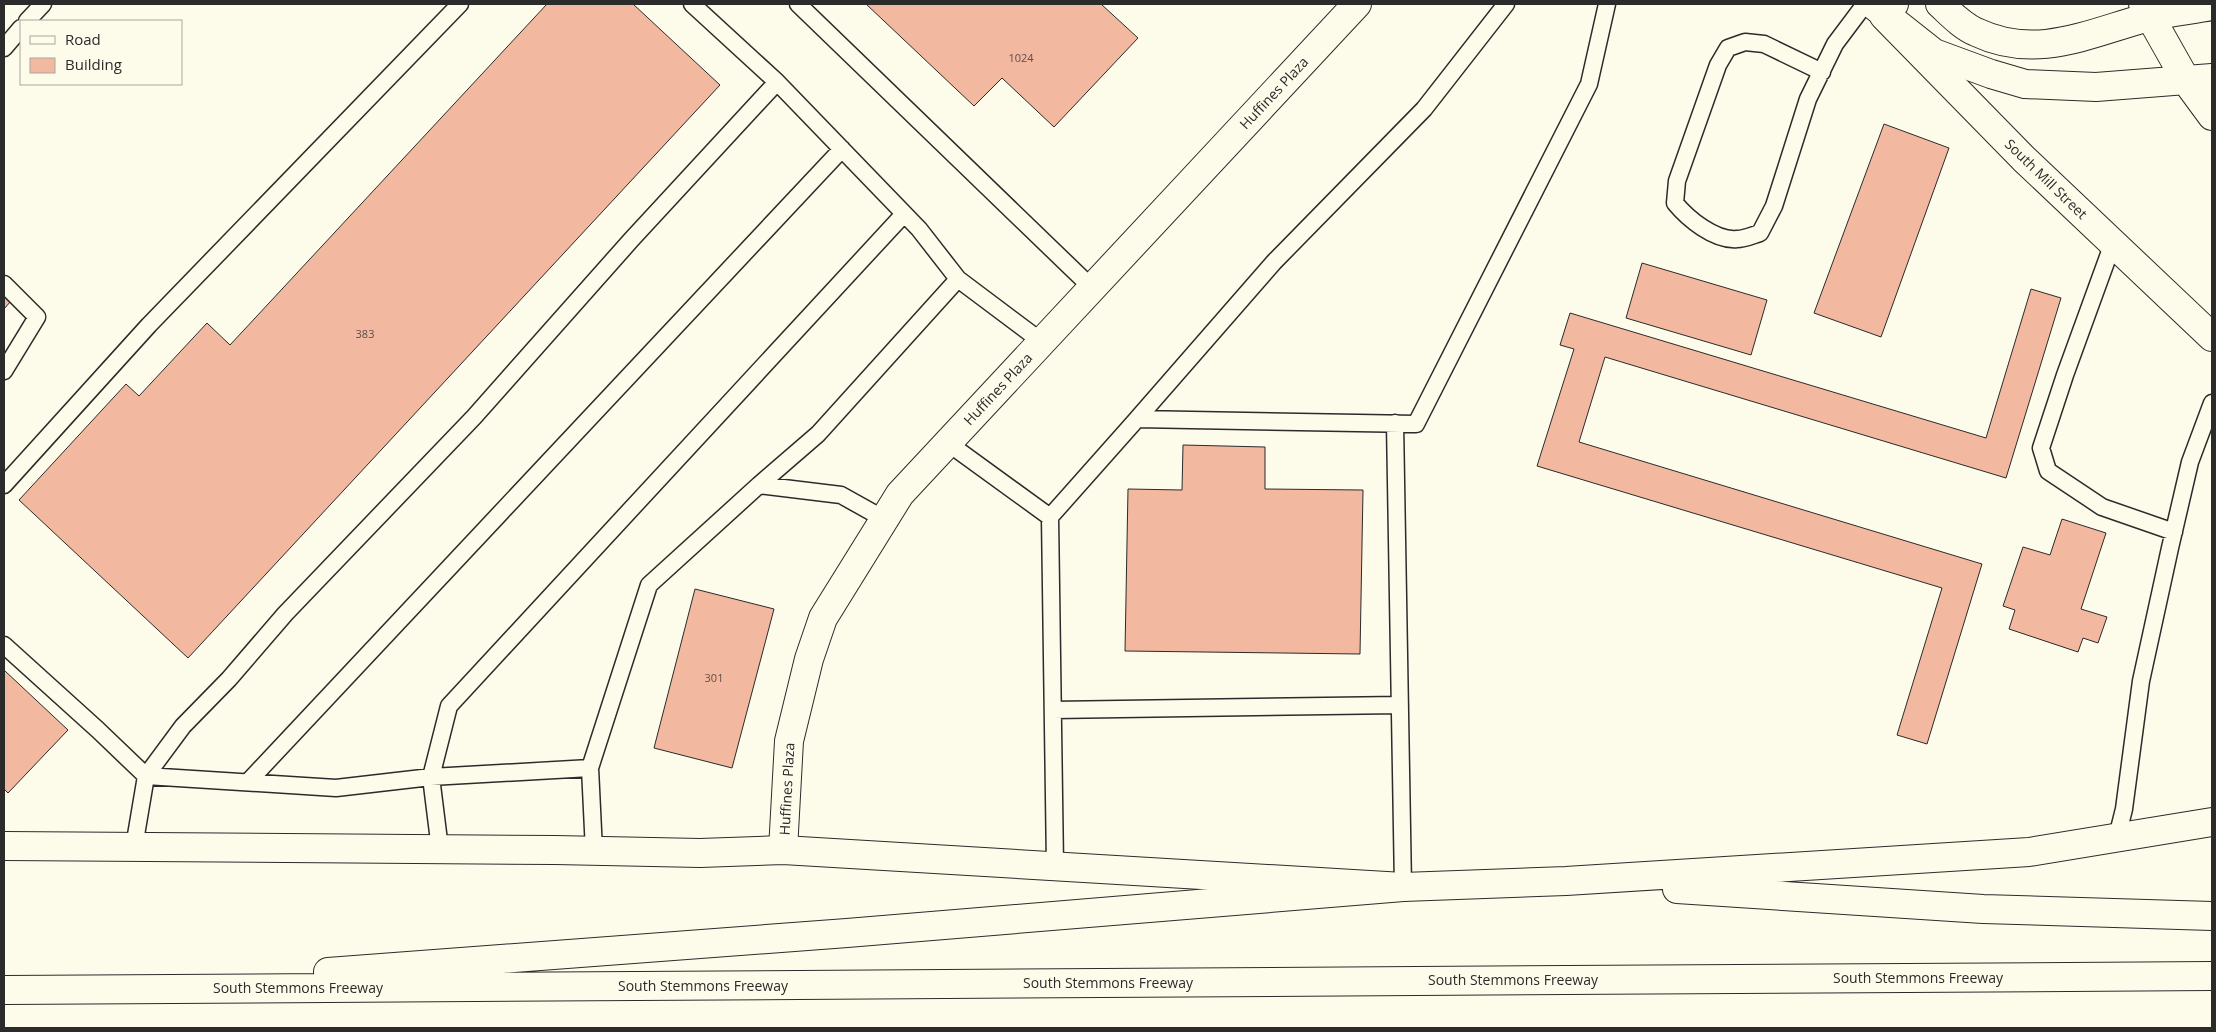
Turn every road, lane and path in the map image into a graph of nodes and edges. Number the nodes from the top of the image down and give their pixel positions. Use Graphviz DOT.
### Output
graph roads {
  1 [pos="43,4"];
  2 [pos="460,4"];
  3 [pos="692,4"];
  4 [pos="798,4"];
  5 [pos="1357,4"];
  6 [pos="1506,4"];
  7 [pos="1607,4"];
  8 [pos="1940,4"];
  9 [pos="2212,6"];
  10 [pos="1879,7"];
  11 [pos="2147,10"];
  12 [pos="28,20"];
  13 [pos="20,29"];
  14 [pos="4,48"];
  15 [pos="1822,72"];
  16 [pos="2200,80"];
  17 [pos="777,82"];
  18 [pos="2212,116"];
  19 [pos="842,149"];
  20 [pos="904,214"];
  21 [pos="2112,243"];
  22 [pos="958,279"];
  23 [pos="4,284"];
  24 [pos="1092,288"];
  25 [pos="2212,337"];
  26 [pos="1042,342"];
  27 [pos="4,371"];
  28 [pos="2212,403"];
  29 [pos="1137,419"];
  30 [pos="1395,423"];
  31 [pos="948,442"];
  32 [pos="4,485"];
  33 [pos="759,485"];
  34 [pos="1050,517"];
  35 [pos="884,519"];
  36 [pos="2174,532"];
  37 [pos="4,645"];
  38 [pos="1400,705"];
  39 [pos="1053,710"];
  40 [pos="590,768"];
  41 [pos="146,776"];
  42 [pos="431,777"];
  43 [pos="248,782"];
  44 [pos="2212,822"];
  45 [pos="2117,837"];
  46 [pos="4,846"];
  47 [pos="134,847"];
  48 [pos="440,849"];
  49 [pos="783,850"];
  50 [pos="594,851"];
  51 [pos="1055,866"];
  52 [pos="1566,881"];
  53 [pos="1403,887"];
  54 [pos="2212,916"];
  55 [pos="2212,976"];
  56 [pos="4,990"];
  57 [pos="82,990"];
  1 -- 12 [label="lane"];
  2 -- 32 [label="lane"];
  3 -- 17 [label="lane"];
  4 -- 24 [label="lane"];
  5 -- 24 [label="main road, Huffines Plaza"];
  6 -- 29 [label="lane"];
  7 -- 30 [label="lane"];
  8 -- 11 [label="main road"];
  9 -- 11 [label="main road"];
  10 -- 15 [label="lane"];
  10 -- 16 [label="main road"];
  10 -- 21 [label="main road, South Mill Street"];
  11 -- 16 [label="main road"];
  13 -- 14 [label="lane"];
  15 -- 15 [label="lane"];
  16 -- 18 [label="main road"];
  17 -- 19 [label="lane"];
  17 -- 41 [label="lane"];
  19 -- 20 [label="lane"];
  19 -- 43 [label="lane"];
  20 -- 22 [label="lane"];
  20 -- 42 [label="lane"];
  21 -- 25 [label="main road, South Mill Street"];
  21 -- 36 [label="lane"];
  22 -- 26 [label="lane"];
  22 -- 33 [label="lane"];
  23 -- 27 [label="lane"];
  24 -- 26 [label="main road, Huffines Plaza"];
  26 -- 31 [label="main road, Huffines Plaza"];
  28 -- 36 [label="lane"];
  29 -- 30 [label="lane"];
  29 -- 34 [label="lane"];
  30 -- 38 [label="lane"];
  31 -- 34 [label="lane"];
  31 -- 35 [label="main road, Huffines Plaza"];
  33 -- 35 [label="lane"];
  33 -- 40 [label="lane"];
  34 -- 39 [label="lane"];
  35 -- 49 [label="main road, Huffines Plaza"];
  36 -- 45 [label="lane"];
  37 -- 41 [label="lane"];
  38 -- 39 [label="lane"];
  38 -- 53 [label="lane"];
  39 -- 51 [label="lane"];
  40 -- 42 [label="lane"];
  40 -- 50 [label="lane"];
  41 -- 43 [label="lane"];
  41 -- 47 [label="lane"];
  42 -- 43 [label="lane"];
  42 -- 48 [label="lane"];
  44 -- 45 [label="main road"];
  45 -- 52 [label="main road"];
  46 -- 47 [label="main road"];
  47 -- 48 [label="main road"];
  48 -- 50 [label="main road"];
  49 -- 50 [label="main road"];
  49 -- 51 [label="main road"];
  51 -- 53 [label="main road"];
  52 -- 53 [label="main road"];
  52 -- 54 [label="main road"];
  53 -- 57 [label="main road"];
  55 -- 57 [label="main road, South Stemmons Freeway"];
  56 -- 57 [label="main road, South Stemmons Freeway"];
}
